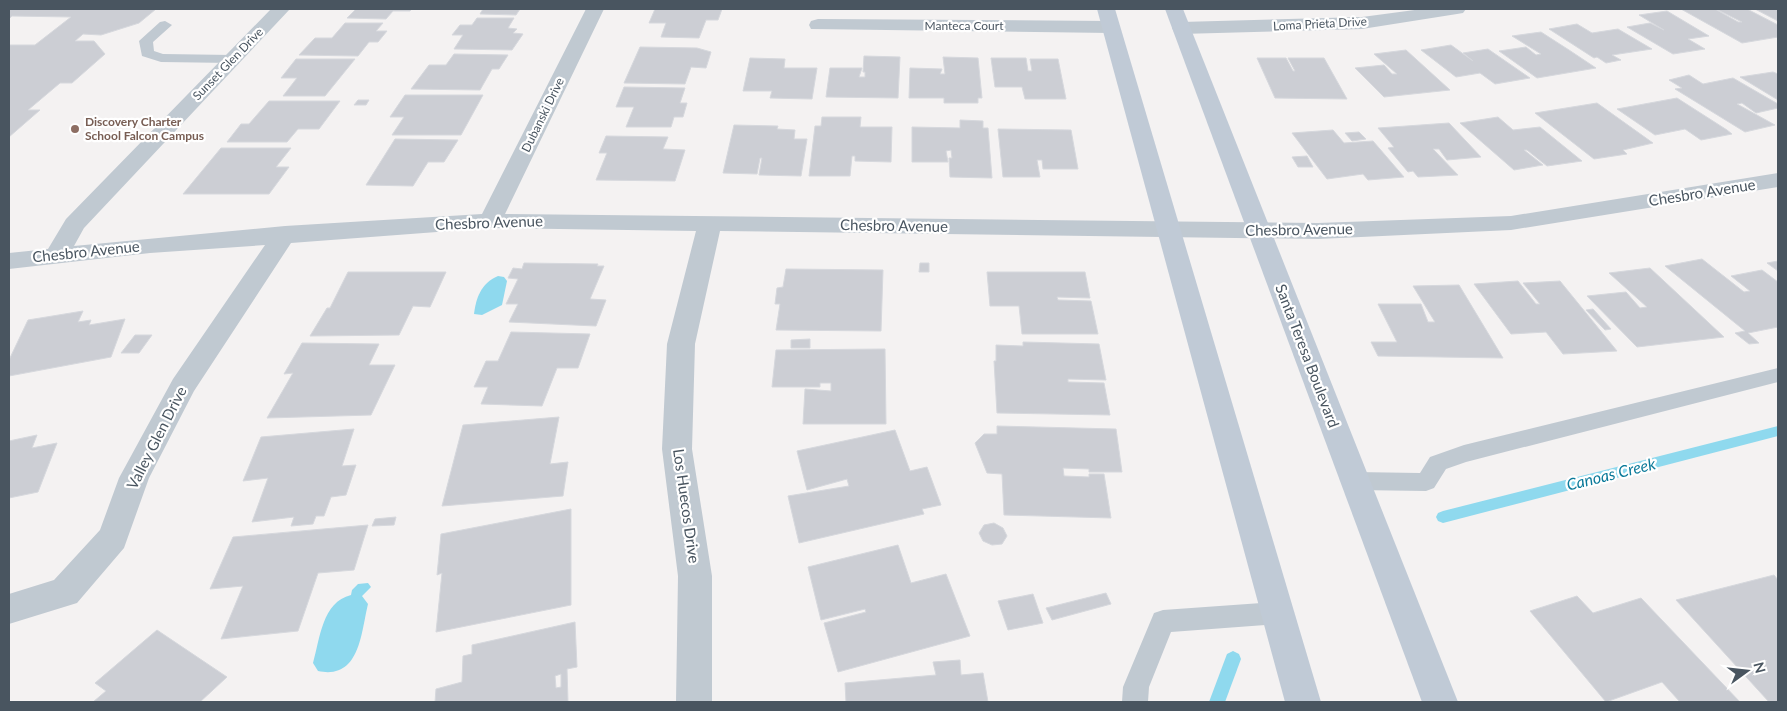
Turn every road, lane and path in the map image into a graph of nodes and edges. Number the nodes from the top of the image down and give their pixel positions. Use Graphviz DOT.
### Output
graph roads {
  1 [pos="281,9"];
  2 [pos="595,9"];
  3 [pos="1457,9"];
  4 [pos="1108,18"];
  5 [pos="1177,18"];
  6 [pos="165,24"];
  7 [pos="818,25"];
  8 [pos="232,59"];
  9 [pos="1778,180"];
  10 [pos="490,221"];
  11 [pos="710,224"];
  12 [pos="1169,230"];
  13 [pos="1259,230"];
  14 [pos="285,234"];
  15 [pos="57,254"];
  16 [pos="9,261"];
  17 [pos="1778,375"];
  18 [pos="1355,481"];
  19 [pos="9,609"];
  20 [pos="1277,613"];
  21 [pos="694,702"];
  22 [pos="1135,702"];
  23 [pos="1303,702"];
  24 [pos="1440,702"];
  1 -- 8 [label="street, Sunset Glen Drive"];
  2 -- 10 [label="street, Dubanski Drive"];
  3 -- 5 [label="street, Loma Prieta Drive"];
  4 -- 7 [label="street, Manteca Court"];
  4 -- 12 [label="main road"];
  5 -- 13 [label="main road, Santa Teresa Boulevard"];
  6 -- 8 [label="lane"];
  8 -- 15 [label="street, Sunset Glen Drive"];
  9 -- 13 [label="street, Chesbro Avenue"];
  10 -- 11 [label="street, Chesbro Avenue"];
  10 -- 14 [label="street, Chesbro Avenue"];
  11 -- 12 [label="street, Chesbro Avenue"];
  11 -- 21 [label="street, Los Huecos Drive"];
  12 -- 13 [label="street, Chesbro Avenue"];
  12 -- 20 [label="main road"];
  13 -- 18 [label="main road, Santa Teresa Boulevard"];
  14 -- 15 [label="street, Chesbro Avenue"];
  14 -- 19 [label="street, Valley Glen Drive"];
  15 -- 16 [label="street, Chesbro Avenue"];
  17 -- 18 [label="lane"];
  18 -- 24 [label="main road, Santa Teresa Boulevard"];
  20 -- 22 [label="lane"];
  20 -- 23 [label="main road"];
}
